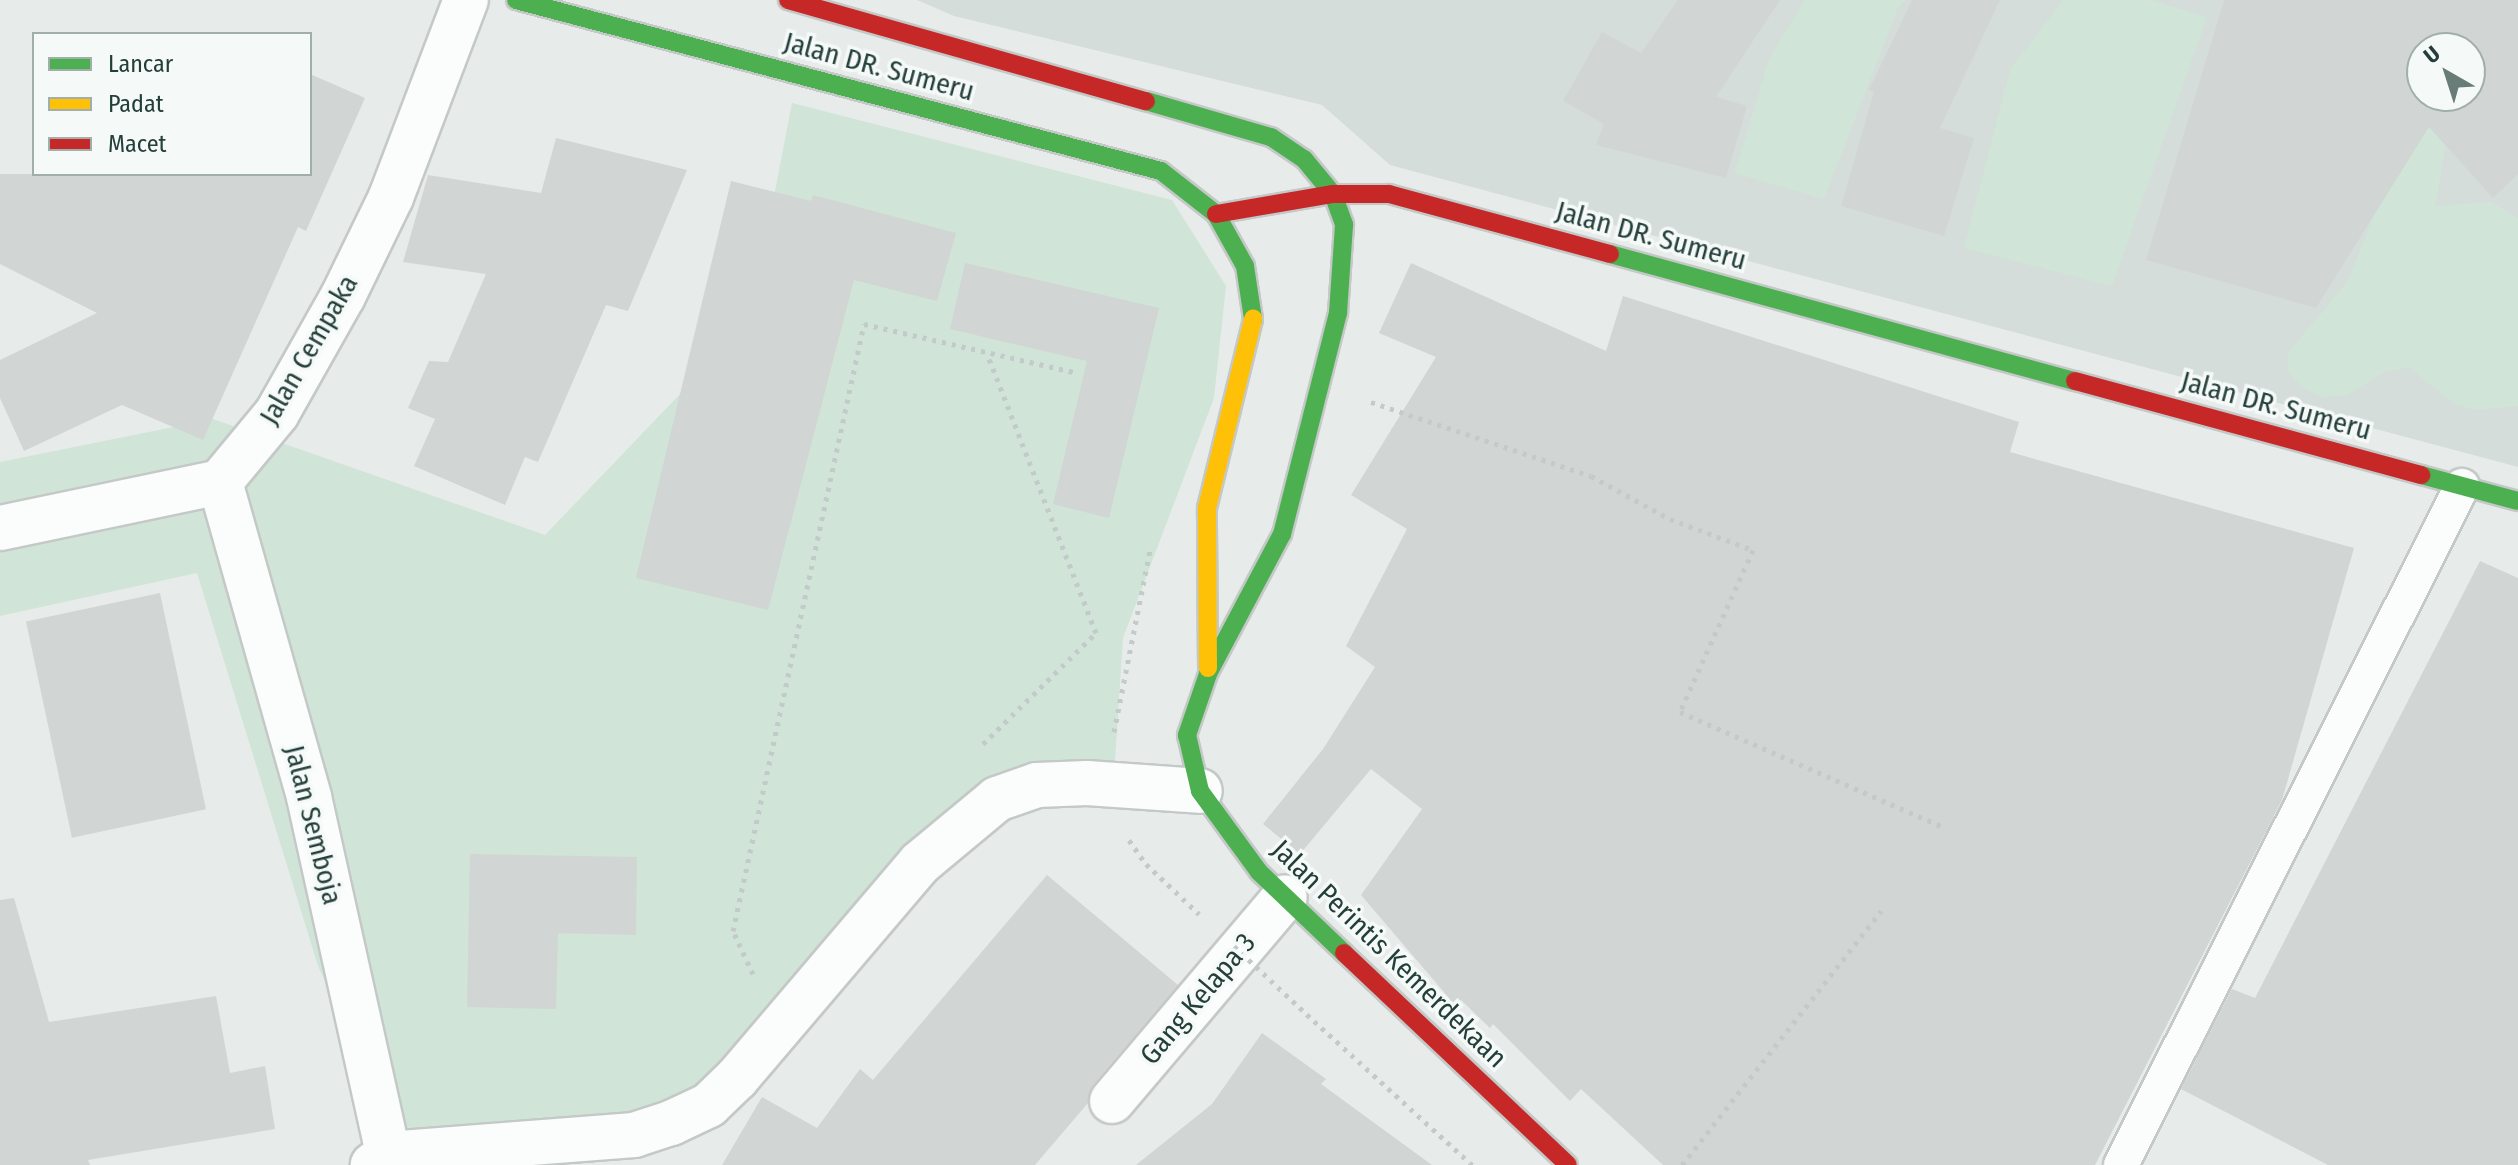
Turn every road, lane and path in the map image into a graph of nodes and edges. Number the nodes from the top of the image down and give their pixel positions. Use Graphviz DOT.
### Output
graph roads {
  1 [pos="466,0"];
  2 [pos="516,0"];
  3 [pos="788,0"];
  4 [pos="1333,194"];
  5 [pos="1216,214"];
  6 [pos="987,352"];
  7 [pos="1074,372"];
  8 [pos="1321,384"];
  9 [pos="220,482"];
  10 [pos="2462,486"];
  11 [pos="2518,501"];
  12 [pos="0,528"];
  13 [pos="1153,537"];
  14 [pos="1208,674"];
  15 [pos="974,753"];
  16 [pos="1106,785"];
  17 [pos="1200,791"];
  18 [pos="1941,826"];
  19 [pos="1285,897"];
  20 [pos="1881,911"];
  21 [pos="1201,915"];
  22 [pos="1223,936"];
  23 [pos="764,961"];
  24 [pos="753,972"];
  25 [pos="768,1041"];
  26 [pos="1112,1101"];
  27 [pos="630,1150"];
  28 [pos="381,1159"];
  29 [pos="1472,1165"];
  30 [pos="1568,1165"];
  31 [pos="1682,1165"];
  32 [pos="2121,1165"];
  1 -- 9 [label="street, Jalan Cempaka"];
  2 -- 5 [label="main road, Jalan DR. Sumeru"];
  3 -- 4 [label="main road, Jalan DR. Sumeru"];
  4 -- 5 [label="main road"];
  4 -- 8 [label="main road, Jalan Perintis Kemerdekaan"];
  4 -- 10 [label="main road, Jalan DR. Sumeru"];
  5 -- 14 [label="main road, Jalan Perintis Kemerdekaan"];
  6 -- 7 [label="path"];
  6 -- 15 [label="path"];
  6 -- 24 [label="path"];
  8 -- 14 [label="main road, Jalan Perintis Kemerdekaan"];
  8 -- 18 [label="path"];
  9 -- 12 [label="street"];
  9 -- 28 [label="street, Jalan Semboja"];
  10 -- 11 [label="main road, Jalan DR. Sumeru"];
  10 -- 32 [label="lane"];
  13 -- 16 [label="path"];
  14 -- 17 [label="main road, Jalan Perintis Kemerdekaan"];
  16 -- 17 [label="street"];
  16 -- 21 [label="path"];
  16 -- 25 [label="street"];
  17 -- 19 [label="main road, Jalan Perintis Kemerdekaan"];
  19 -- 26 [label="street, Gang Kelapa 3"];
  19 -- 30 [label="main road, Jalan Perintis Kemerdekaan"];
  20 -- 31 [label="path"];
  22 -- 29 [label="path, bridge"];
  23 -- 24 [label="path"];
  24 -- 25 [label="path"];
  25 -- 27 [label="street"];
  27 -- 28 [label="street"];
}
